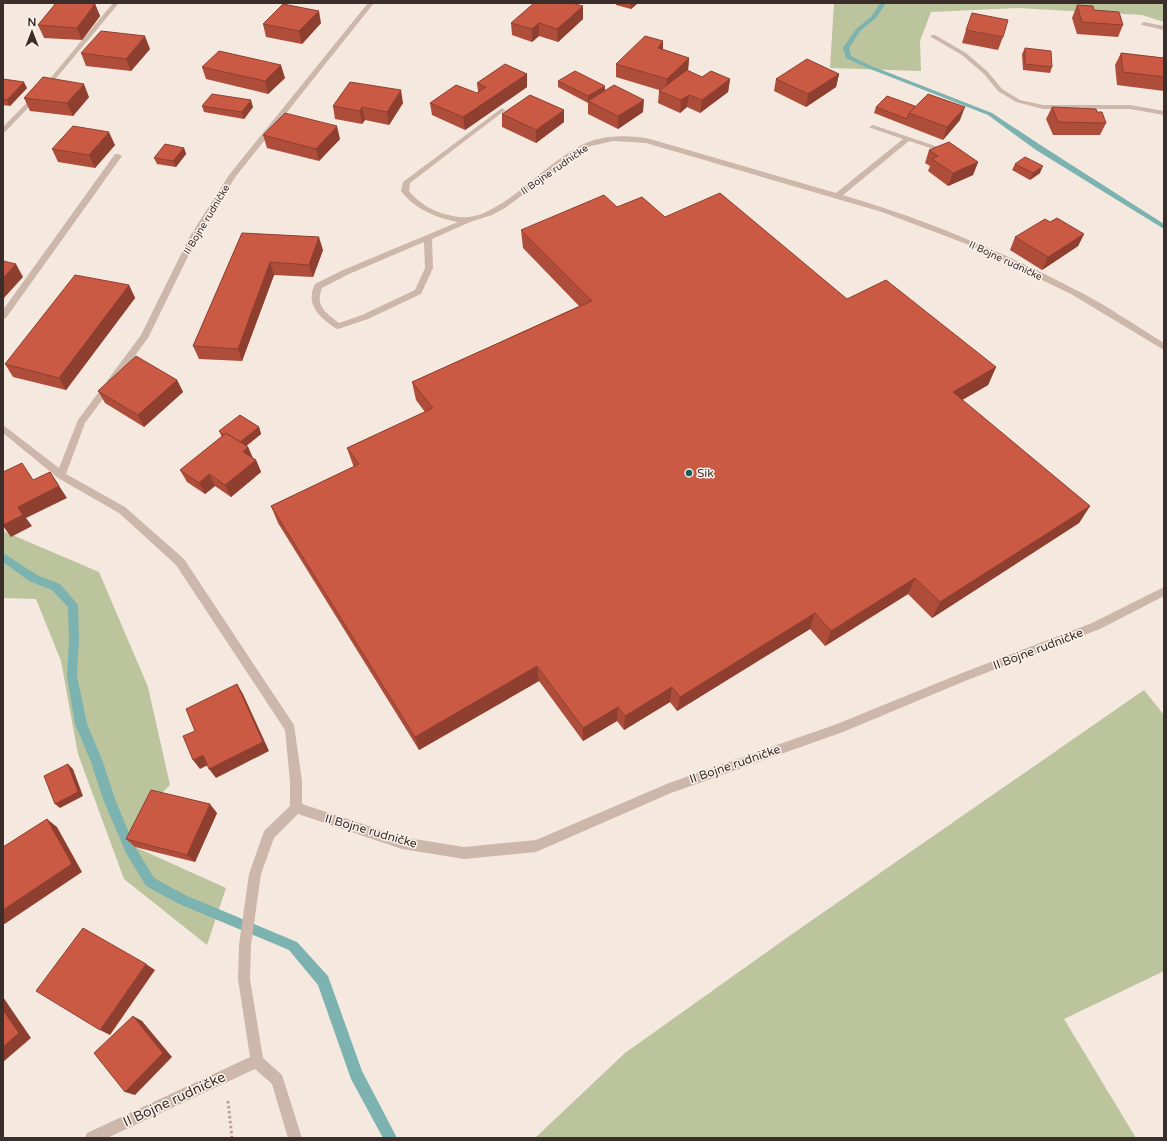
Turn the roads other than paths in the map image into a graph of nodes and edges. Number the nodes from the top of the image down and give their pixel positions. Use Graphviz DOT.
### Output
graph roads {
  1 [pos="116,3"];
  2 [pos="371,3"];
  3 [pos="1144,24"];
  4 [pos="1164,28"];
  5 [pos="933,36"];
  6 [pos="502,110"];
  7 [pos="1164,113"];
  8 [pos="873,127"];
  9 [pos="3,131"];
  10 [pos="908,139"];
  11 [pos="954,153"];
  12 [pos="118,156"];
  13 [pos="838,196"];
  14 [pos="468,221"];
  15 [pos="428,237"];
  16 [pos="3,316"];
  17 [pos="1164,347"];
  18 [pos="3,428"];
  19 [pos="61,475"];
  20 [pos="1164,591"];
  21 [pos="296,808"];
  22 [pos="257,1061"];
  23 [pos="92,1138"];
  24 [pos="295,1138"];
  1 -- 9 [label="street"];
  2 -- 19 [label="street, II Bojne rudničke"];
  3 -- 4 [label="street"];
  5 -- 7 [label="street"];
  6 -- 14 [label="street, II Bojne rudničke"];
  8 -- 10 [label="street"];
  10 -- 11 [label="street"];
  10 -- 13 [label="street"];
  12 -- 16 [label="street"];
  13 -- 14 [label="street, II Bojne rudničke"];
  13 -- 17 [label="street, II Bojne rudničke"];
  14 -- 15 [label="street"];
  15 -- 15 [label="street"];
  18 -- 19 [label="street"];
  19 -- 21 [label="street"];
  20 -- 21 [label="street, II Bojne rudničke"];
  21 -- 22 [label="street"];
  22 -- 23 [label="street, II Bojne rudničke"];
  22 -- 24 [label="street"];
}
